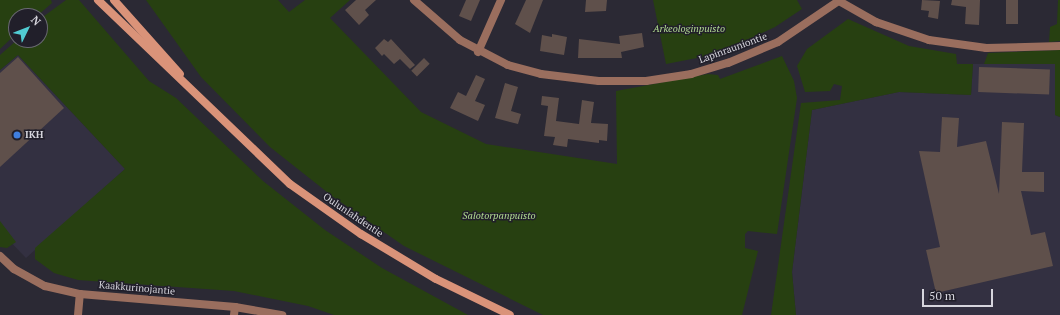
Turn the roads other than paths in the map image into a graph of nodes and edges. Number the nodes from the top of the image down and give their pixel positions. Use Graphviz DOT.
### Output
graph roads {
  1 [pos="98,0"];
  2 [pos="114,0"];
  3 [pos="414,0"];
  4 [pos="501,0"];
  5 [pos="839,0"];
  6 [pos="1060,46"];
  7 [pos="478,52"];
  8 [pos="205,104"];
  9 [pos="0,256"];
  10 [pos="80,294"];
  11 [pos="234,311"];
  12 [pos="78,315"];
  13 [pos="282,315"];
  14 [pos="510,315"];
  1 -- 8 [label="main road, Oulunlahdentie"];
  2 -- 8 [label="main road, Oulunlahdentie"];
  3 -- 7 [label="street, Lapinrauniontie"];
  4 -- 7 [label="street"];
  5 -- 6 [label="street, Lapinrauniontie"];
  5 -- 7 [label="street, Lapinrauniontie"];
  8 -- 14 [label="main road, Oulunlahdentie"];
  9 -- 10 [label="street, Kaakkurinojantie"];
  10 -- 11 [label="street, Kaakkurinojantie"];
  10 -- 12 [label="street"];
  11 -- 13 [label="street, Kaakkurinojantie"];
}
